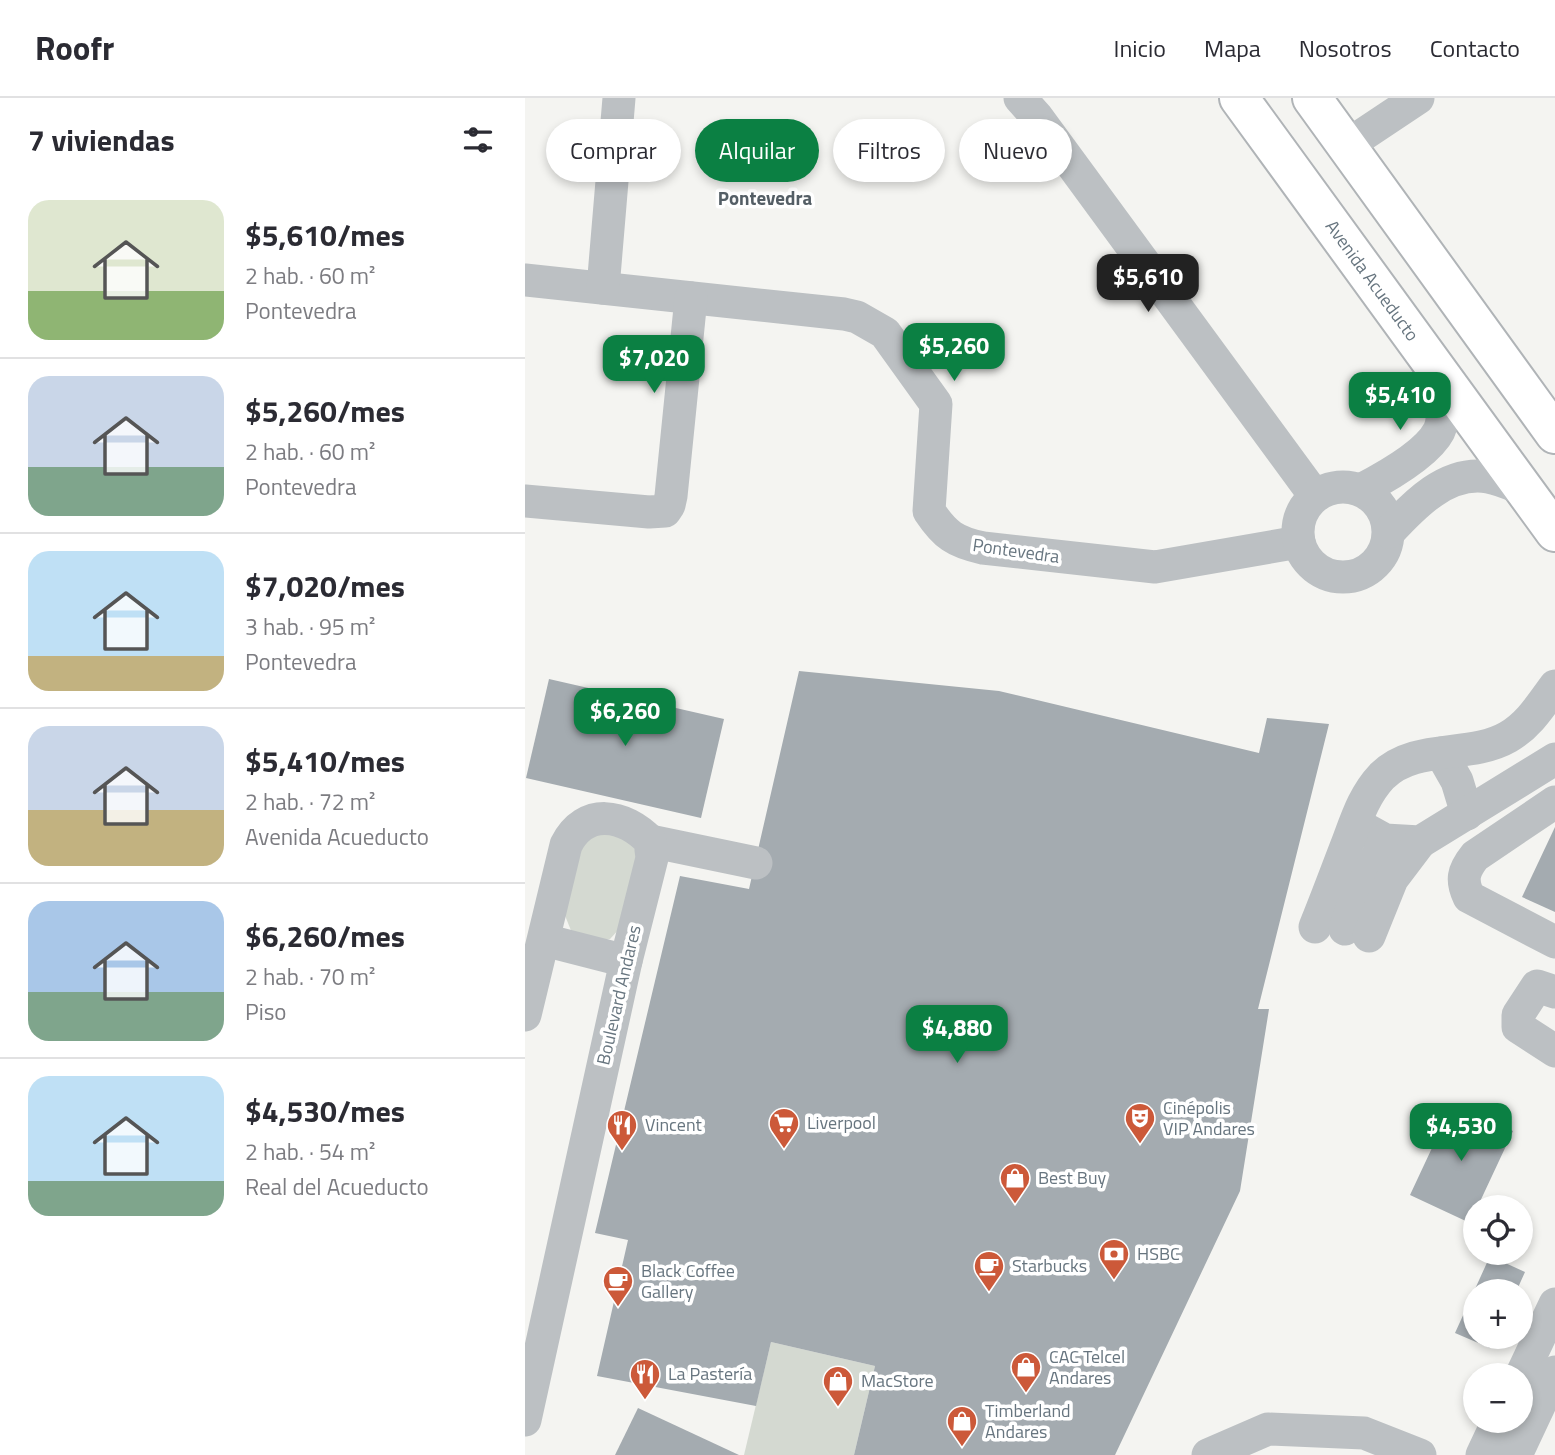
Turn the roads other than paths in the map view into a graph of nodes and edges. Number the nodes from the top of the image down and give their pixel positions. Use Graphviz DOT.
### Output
graph roads {
  1 [pos="619,98"];
  2 [pos="1020,98"];
  3 [pos="1239,98"];
  4 [pos="1312,98"];
  5 [pos="1418,98"];
  6 [pos="1346,146"];
  7 [pos="525,280"];
  8 [pos="603,288"];
  9 [pos="691,298"];
  10 [pos="1442,376"];
  11 [pos="1555,434"];
  12 [pos="1361,490"];
  13 [pos="1525,490"];
  14 [pos="1315,496"];
  15 [pos="525,501"];
  16 [pos="1389,531"];
  17 [pos="1555,532"];
  18 [pos="1299,542"];
  19 [pos="1555,686"];
  20 [pos="1441,753"];
  21 [pos="1555,759"];
  22 [pos="1555,802"];
  23 [pos="1467,814"];
  24 [pos="1356,824"];
  25 [pos="1385,840"];
  26 [pos="650,841"];
  27 [pos="1420,842"];
  28 [pos="755,863"];
  29 [pos="1343,930"];
  30 [pos="544,940"];
  31 [pos="1555,942"];
  32 [pos="626,961"];
  33 [pos="1555,992"];
  34 [pos="525,1015"];
  35 [pos="1555,1051"];
  36 [pos="1555,1304"];
  37 [pos="1546,1346"];
  38 [pos="1541,1380"];
  39 [pos="525,1420"];
  40 [pos="1493,1433"];
  41 [pos="1208,1455"];
  42 [pos="1420,1455"];
  43 [pos="1482,1455"];
  44 [pos="1515,1455"];
  1 -- 8 [label="street"];
  2 -- 14 [label="street"];
  3 -- 10 [label="main road, Avenida Acueducto"];
  4 -- 6 [label="main road"];
  5 -- 6 [label="street"];
  6 -- 11 [label="main road"];
  7 -- 8 [label="street, Pontevedra"];
  8 -- 9 [label="street, Pontevedra"];
  9 -- 15 [label="street"];
  9 -- 18 [label="street, Pontevedra"];
  10 -- 12 [label="street"];
  10 -- 13 [label="main road, Avenida Acueducto"];
  12 -- 14 [label="street"];
  12 -- 16 [label="street"];
  13 -- 16 [label="street"];
  13 -- 17 [label="main road, Avenida Acueducto"];
  14 -- 18 [label="street"];
  16 -- 18 [label="street"];
  19 -- 20 [label="street"];
  20 -- 23 [label="street"];
  20 -- 24 [label="street"];
  21 -- 23 [label="street"];
  22 -- 31 [label="street"];
  23 -- 27 [label="street"];
  24 -- 25 [label="street"];
  24 -- 29 [label="street"];
  25 -- 27 [label="street"];
  25 -- 29 [label="street"];
  26 -- 28 [label="street"];
  26 -- 30 [label="street"];
  26 -- 32 [label="street, Boulevard Andares"];
  27 -- 29 [label="street"];
  30 -- 32 [label="street"];
  30 -- 34 [label="street"];
  32 -- 39 [label="street, Boulevard Andares"];
  33 -- 35 [label="street"];
  36 -- 37 [label="street"];
  37 -- 38 [label="street"];
  38 -- 44 [label="street"];
  40 -- 43 [label="street"];
  41 -- 42 [label="street"];
}
